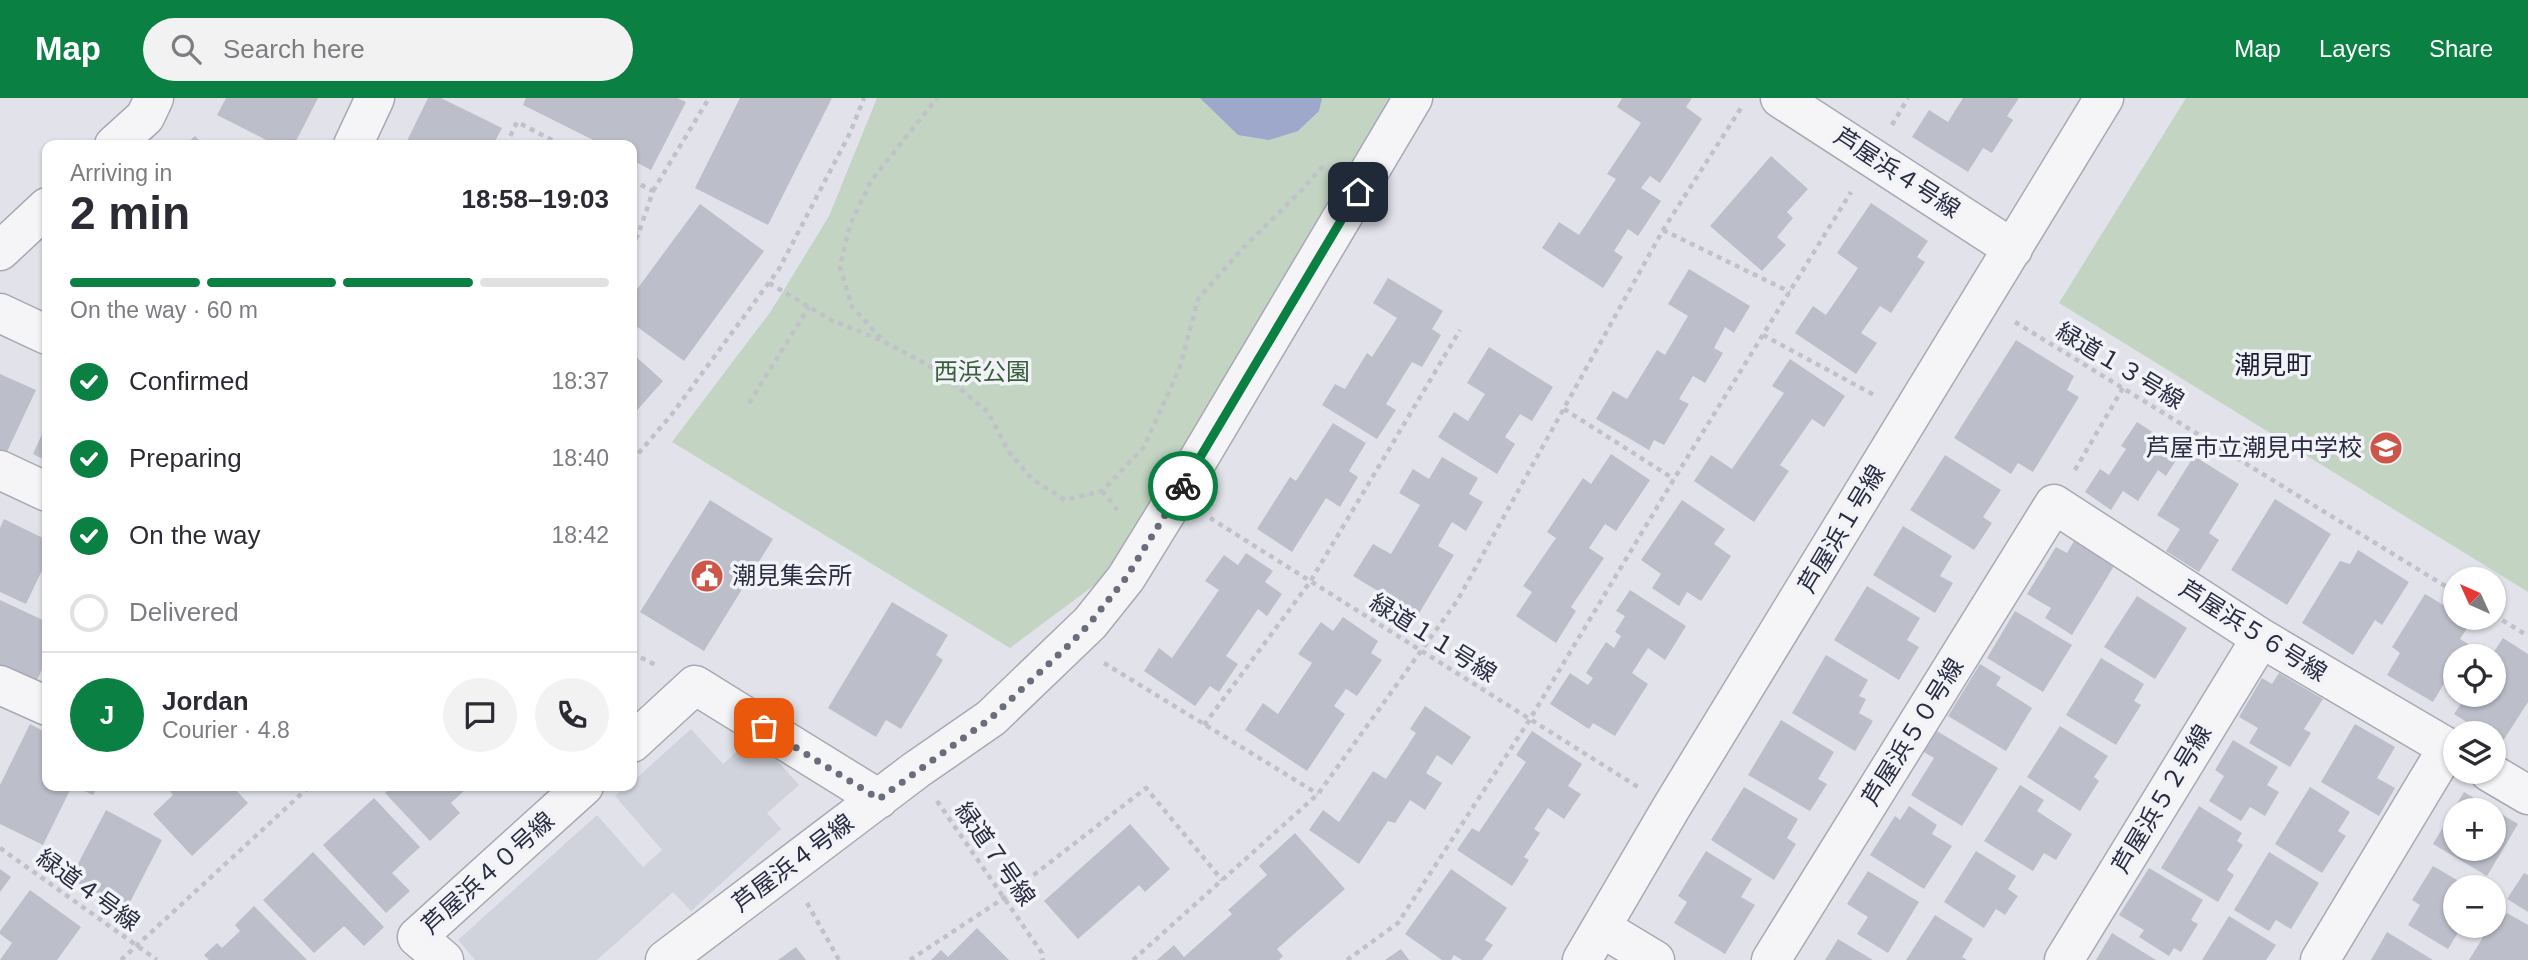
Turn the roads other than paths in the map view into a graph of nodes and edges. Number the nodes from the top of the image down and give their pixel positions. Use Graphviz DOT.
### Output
graph roads {
  1 [pos="154,98"];
  2 [pos="375,98"];
  3 [pos="1413,98"];
  4 [pos="1780,98"];
  5 [pos="2104,98"];
  6 [pos="120,140"];
  7 [pos="355,140"];
  8 [pos="2013,249"];
  9 [pos="0,313"];
  10 [pos="42,333"];
  11 [pos="0,470"];
  12 [pos="42,490"];
  13 [pos="2054,504"];
  14 [pos="2261,638"];
  15 [pos="0,685"];
  16 [pos="42,704"];
  17 [pos="637,738"];
  18 [pos="2443,745"];
  19 [pos="2443,763"];
  20 [pos="2506,782"];
  21 [pos="578,791"];
  22 [pos="2528,795"];
  23 [pos="879,799"];
  24 [pos="1602,928"];
  25 [pos="444,960"];
  26 [pos="665,960"];
  27 [pos="1582,960"];
  28 [pos="1655,960"];
  29 [pos="1772,960"];
  30 [pos="2064,960"];
  31 [pos="2320,960"];
  1 -- 6 [label="street"];
  2 -- 7 [label="street"];
  3 -- 23 [label="street, 芦屋浜４号線"];
  4 -- 8 [label="street, 芦屋浜４号線"];
  5 -- 8 [label="street, 芦屋浜１号線"];
  8 -- 24 [label="street, 芦屋浜１号線"];
  9 -- 10 [label="street"];
  11 -- 12 [label="street"];
  13 -- 14 [label="street, 芦屋浜５６号線"];
  13 -- 29 [label="street, 芦屋浜５０号線"];
  14 -- 18 [label="street, 芦屋浜５６号線"];
  14 -- 30 [label="street, 芦屋浜５２号線"];
  15 -- 16 [label="street"];
  17 -- 23 [label="street"];
  19 -- 31 [label="street"];
  20 -- 22 [label="street"];
  21 -- 25 [label="street, 芦屋浜４０号線"];
  23 -- 26 [label="street, 芦屋浜４号線"];
  24 -- 27 [label="street, 芦屋浜１号線"];
  24 -- 28 [label="street"];
}
